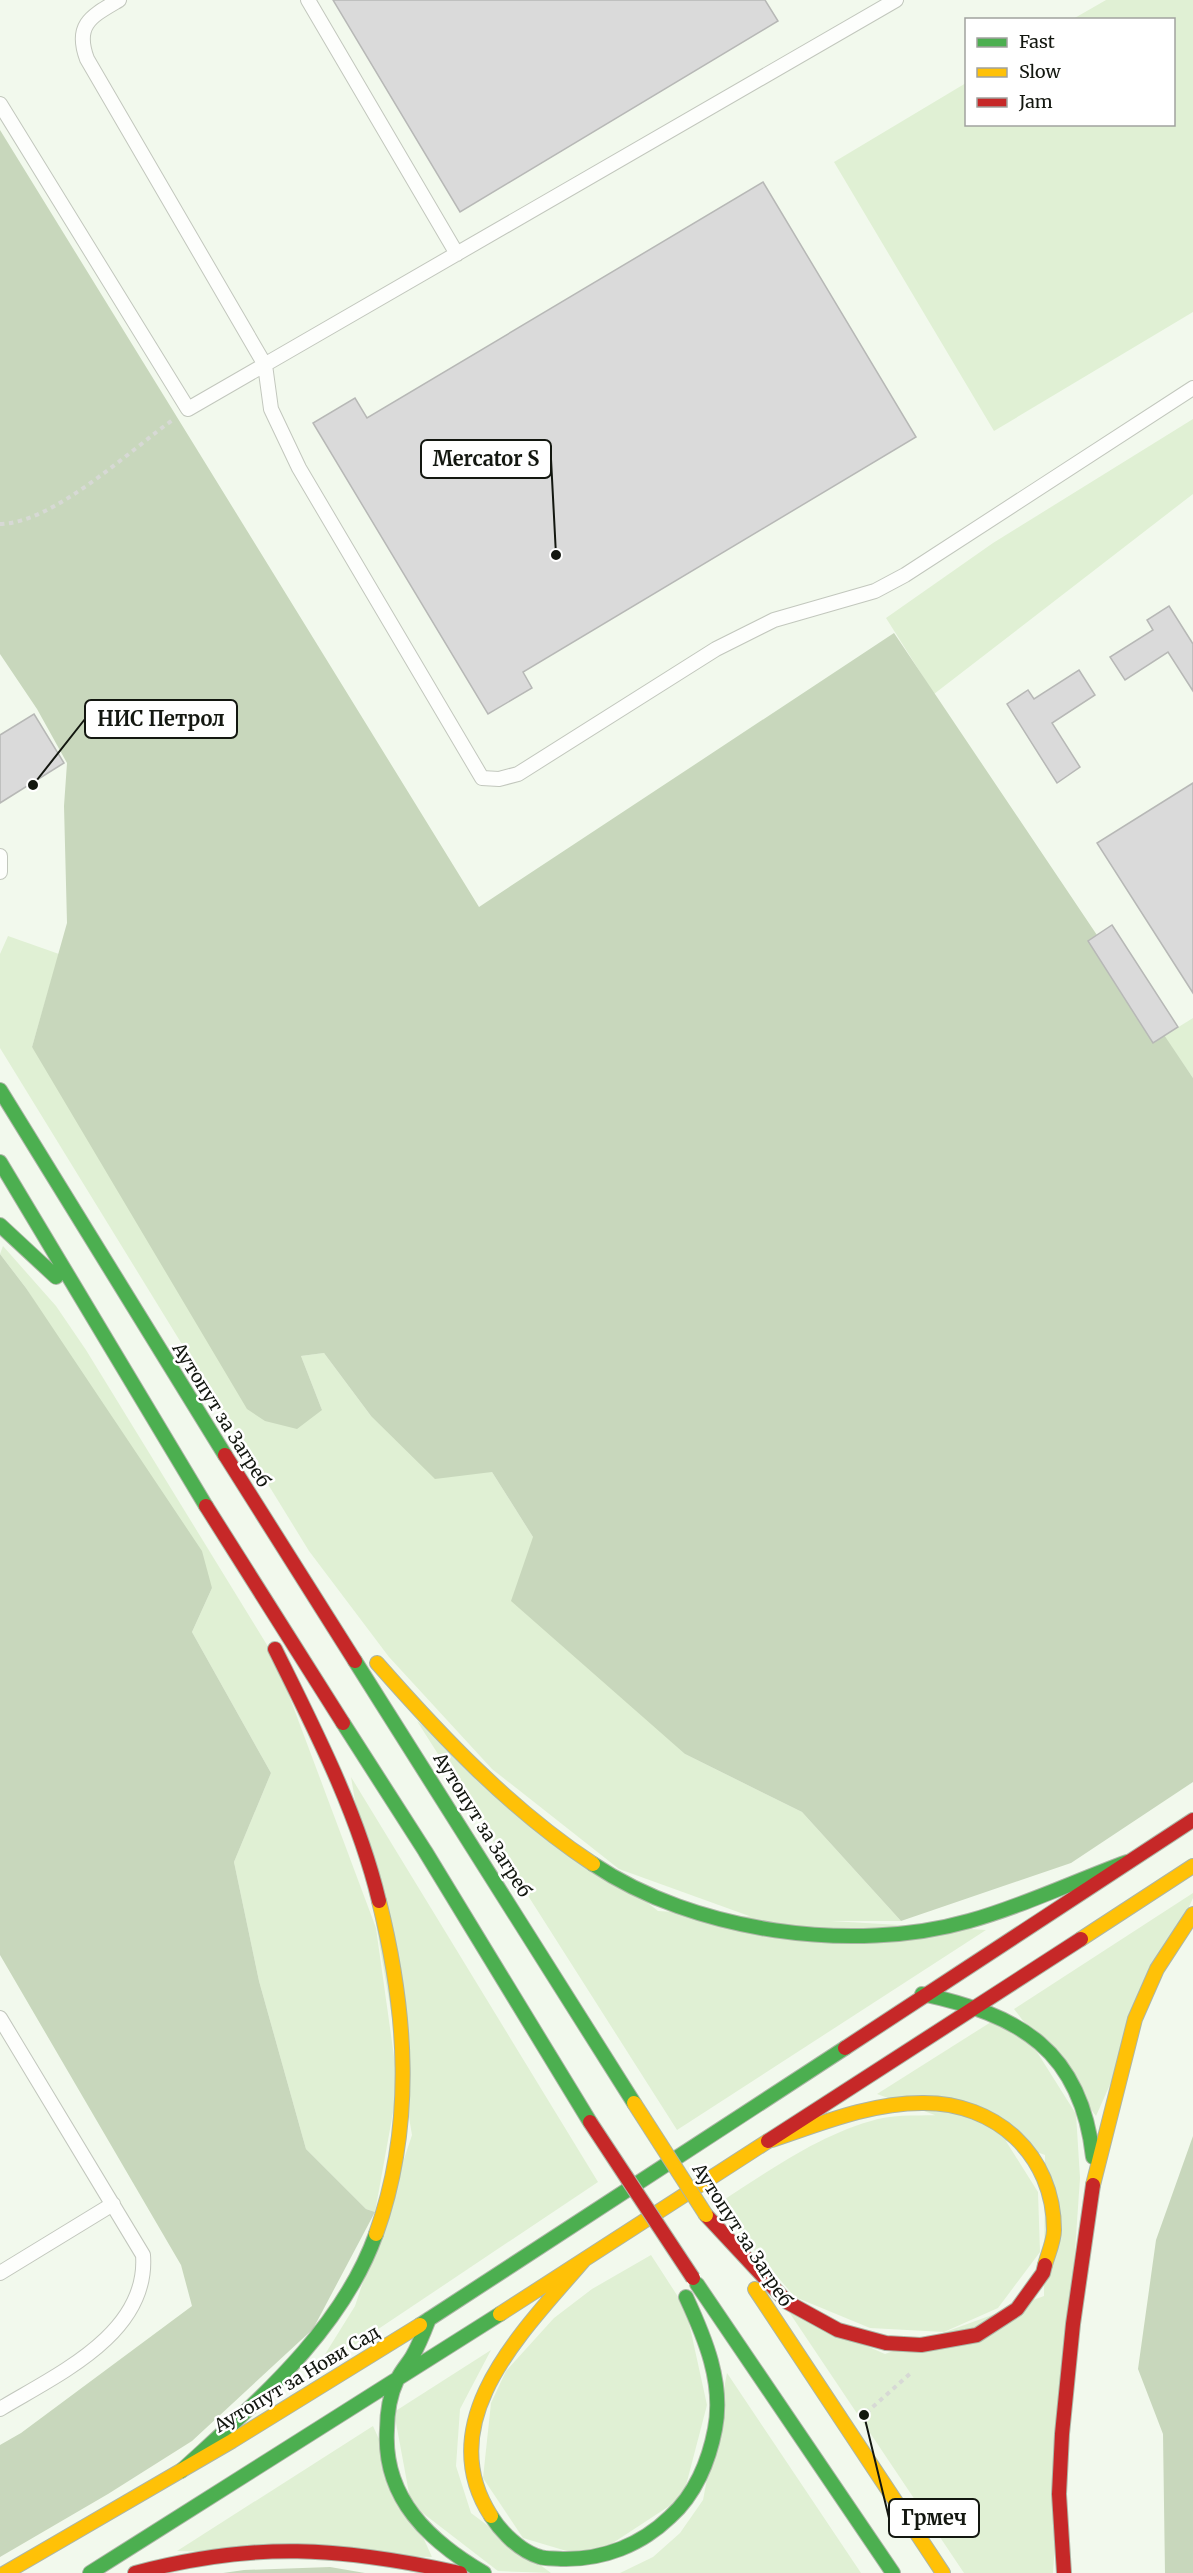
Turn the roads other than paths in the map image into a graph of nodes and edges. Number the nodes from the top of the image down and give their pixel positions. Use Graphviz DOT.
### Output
graph roads {
  1 [pos="119,0"];
  2 [pos="309,0"];
  3 [pos="889,2"];
  4 [pos="0,104"];
  5 [pos="457,254"];
  6 [pos="265,364"];
  7 [pos="1193,388"];
  8 [pos="0,856"];
  9 [pos="0,872"];
  10 [pos="2,1084"];
  11 [pos="0,1162"];
  12 [pos="0,1225"];
  13 [pos="88,1307"];
  14 [pos="222,1533"];
  15 [pos="304,1580"];
  16 [pos="256,1611"];
  17 [pos="266,1632"];
  18 [pos="1193,1820"];
  19 [pos="1127,1862"];
  20 [pos="1193,1866"];
  21 [pos="1193,1914"];
  22 [pos="922,1994"];
  23 [pos="974,2006"];
  24 [pos="0,2018"];
  25 [pos="772,2140"];
  26 [pos="1094,2176"];
  27 [pos="643,2200"];
  28 [pos="113,2204"];
  29 [pos="706,2215"];
  30 [pos="584,2260"];
  31 [pos="0,2273"];
  32 [pos="429,2319"];
  33 [pos="395,2382"];
  34 [pos="0,2409"];
  35 [pos="181,2471"];
  36 [pos="5,2573"];
  37 [pos="90,2573"];
  38 [pos="135,2573"];
  39 [pos="460,2573"];
  40 [pos="484,2573"];
  41 [pos="893,2573"];
  42 [pos="943,2573"];
  43 [pos="1064,2573"];
  1 -- 6 [label="lane"];
  2 -- 5 [label="lane"];
  3 -- 5 [label="lane"];
  4 -- 6 [label="lane"];
  5 -- 6 [label="lane"];
  6 -- 7 [label="lane"];
  8 -- 9 [label="lane"];
  10 -- 15 [label="main road, Аутопут за Загреб"];
  11 -- 13 [label="main road"];
  12 -- 13 [label="main road"];
  13 -- 14 [label="main road"];
  14 -- 16 [label="main road"];
  14 -- 27 [label="main road, bridge"];
  15 -- 19 [label="main road"];
  15 -- 29 [label="main road, Аутопут за Загреб, bridge"];
  17 -- 35 [label="main road"];
  18 -- 19 [label="main road"];
  19 -- 22 [label="main road, Аутопут за Нови Сад"];
  20 -- 23 [label="main road"];
  21 -- 26 [label="main road"];
  22 -- 23 [label="main road"];
  22 -- 32 [label="main road, Аутопут за Нови Сад"];
  23 -- 25 [label="main road"];
  23 -- 26 [label="main road"];
  24 -- 28 [label="lane"];
  25 -- 29 [label="main road"];
  25 -- 30 [label="main road"];
  26 -- 43 [label="main road"];
  27 -- 30 [label="main road, bridge"];
  27 -- 41 [label="main road, bridge"];
  28 -- 31 [label="lane"];
  28 -- 34 [label="lane"];
  29 -- 42 [label="main road, Аутопут за Загреб"];
  30 -- 33 [label="main road"];
  32 -- 33 [label="main road"];
  32 -- 35 [label="main road, Аутопут за Нови Сад"];
  33 -- 37 [label="main road"];
  33 -- 40 [label="main road"];
  35 -- 36 [label="main road, Аутопут за Нови Сад"];
  38 -- 39 [label="main road"];
}
